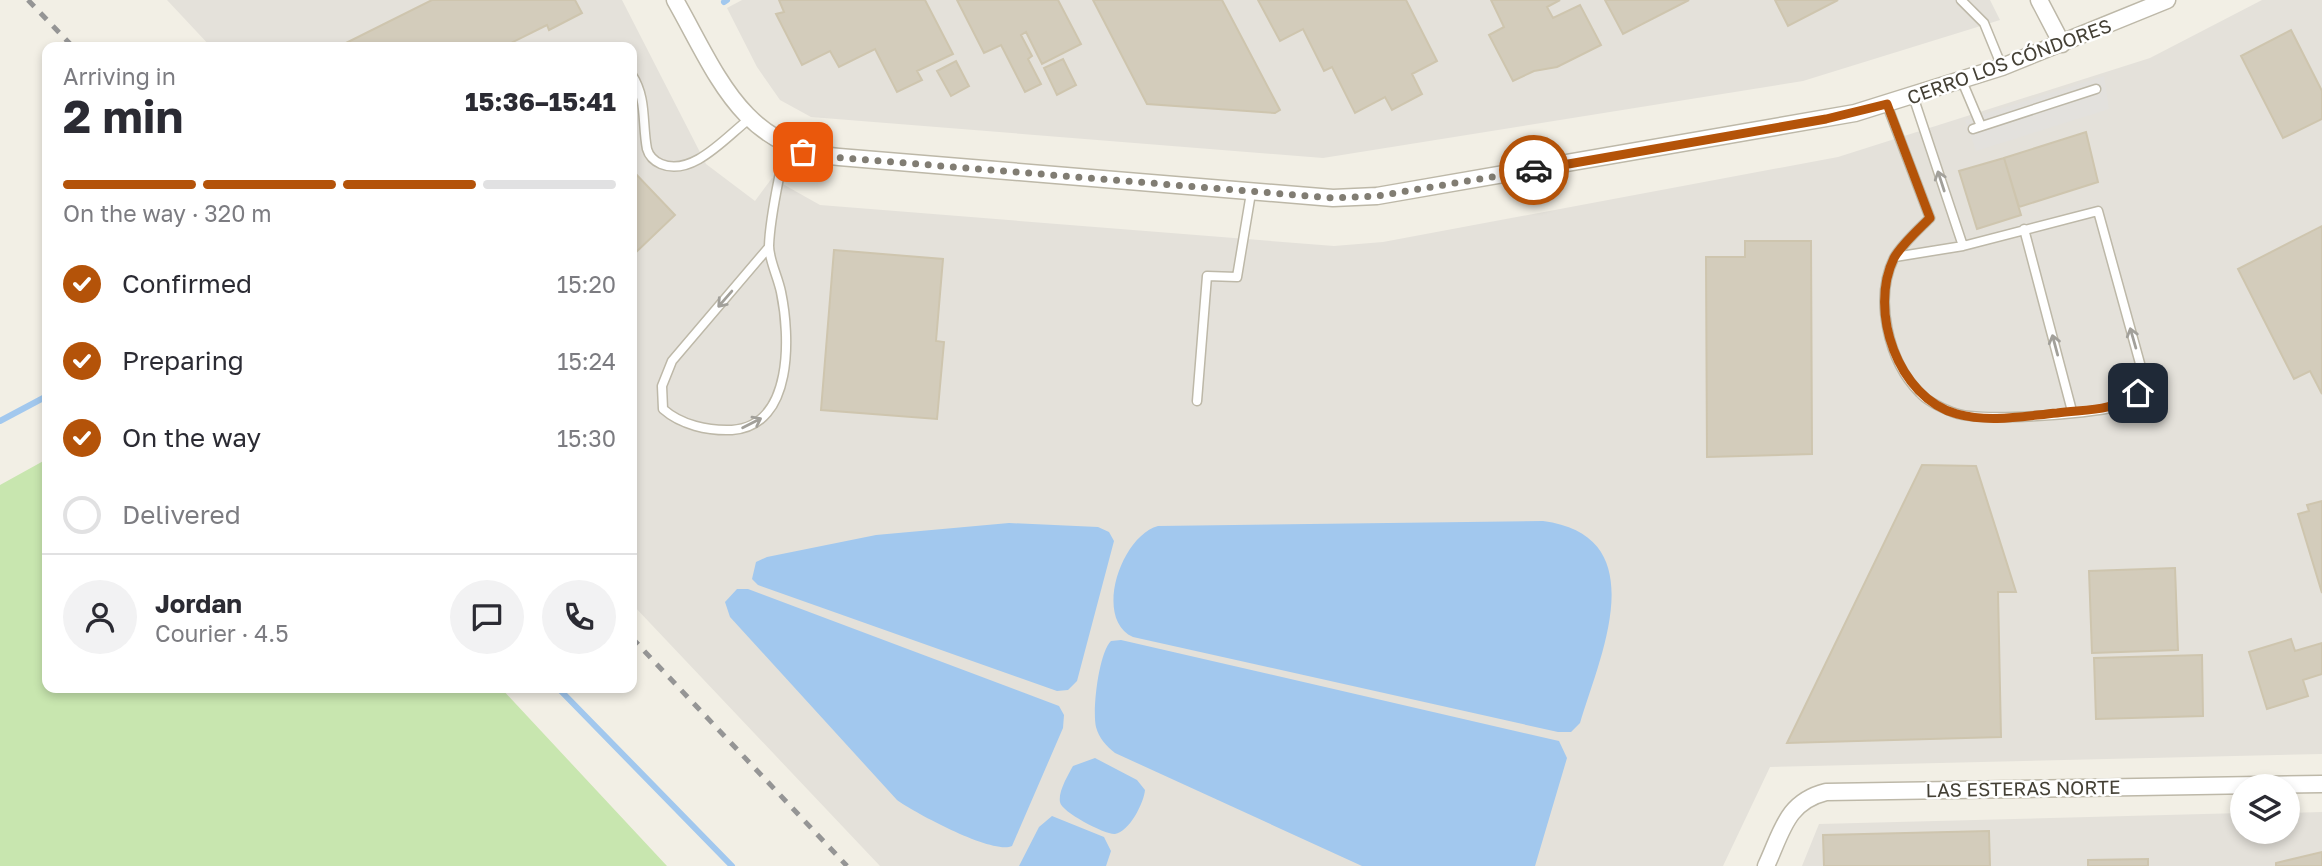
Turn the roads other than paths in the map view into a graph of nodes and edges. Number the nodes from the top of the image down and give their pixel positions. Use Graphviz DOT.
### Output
graph roads {
  1 [pos="675,0"];
  2 [pos="1961,0"];
  3 [pos="2039,0"];
  4 [pos="2167,0"];
  5 [pos="2062,44"];
  6 [pos="2002,67"];
  7 [pos="1962,81"];
  8 [pos="637,83"];
  9 [pos="2096,89"];
  10 [pos="1913,96"];
  11 [pos="1887,104"];
  12 [pos="748,120"];
  13 [pos="785,145"];
  14 [pos="1251,193"];
  15 [pos="2024,229"];
  16 [pos="1963,246"];
  17 [pos="769,247"];
  18 [pos="1895,257"];
  19 [pos="1197,401"];
  20 [pos="2072,411"];
  21 [pos="2322,784"];
  22 [pos="1766,866"];
  1 -- 12 [label="street, CERRO LOS CÓNDORES"];
  2 -- 6 [label="lane"];
  3 -- 5 [label="street"];
  4 -- 5 [label="street, CERRO LOS CÓNDORES"];
  5 -- 6 [label="street, CERRO LOS CÓNDORES"];
  6 -- 7 [label="street, CERRO LOS CÓNDORES"];
  7 -- 9 [label="lane"];
  7 -- 10 [label="street, CERRO LOS CÓNDORES"];
  8 -- 12 [label="lane"];
  10 -- 11 [label="street, CERRO LOS CÓNDORES"];
  16 -- 10 [label="lane, one-way"];
  11 -- 14 [label="street, CERRO LOS CÓNDORES"];
  11 -- 18 [label="lane"];
  12 -- 13 [label="street, CERRO LOS CÓNDORES"];
  13 -- 14 [label="street, CERRO LOS CÓNDORES"];
  13 -- 17 [label="lane"];
  14 -- 19 [label="lane"];
  15 -- 16 [label="lane"];
  20 -- 15 [label="lane, one-way"];
  20 -- 15 [label="lane, one-way"];
  16 -- 18 [label="lane"];
  17 -- 17 [label="lane, one-way"];
  18 -- 20 [label="lane"];
  21 -- 22 [label="street, LAS ESTERAS NORTE"];
}
